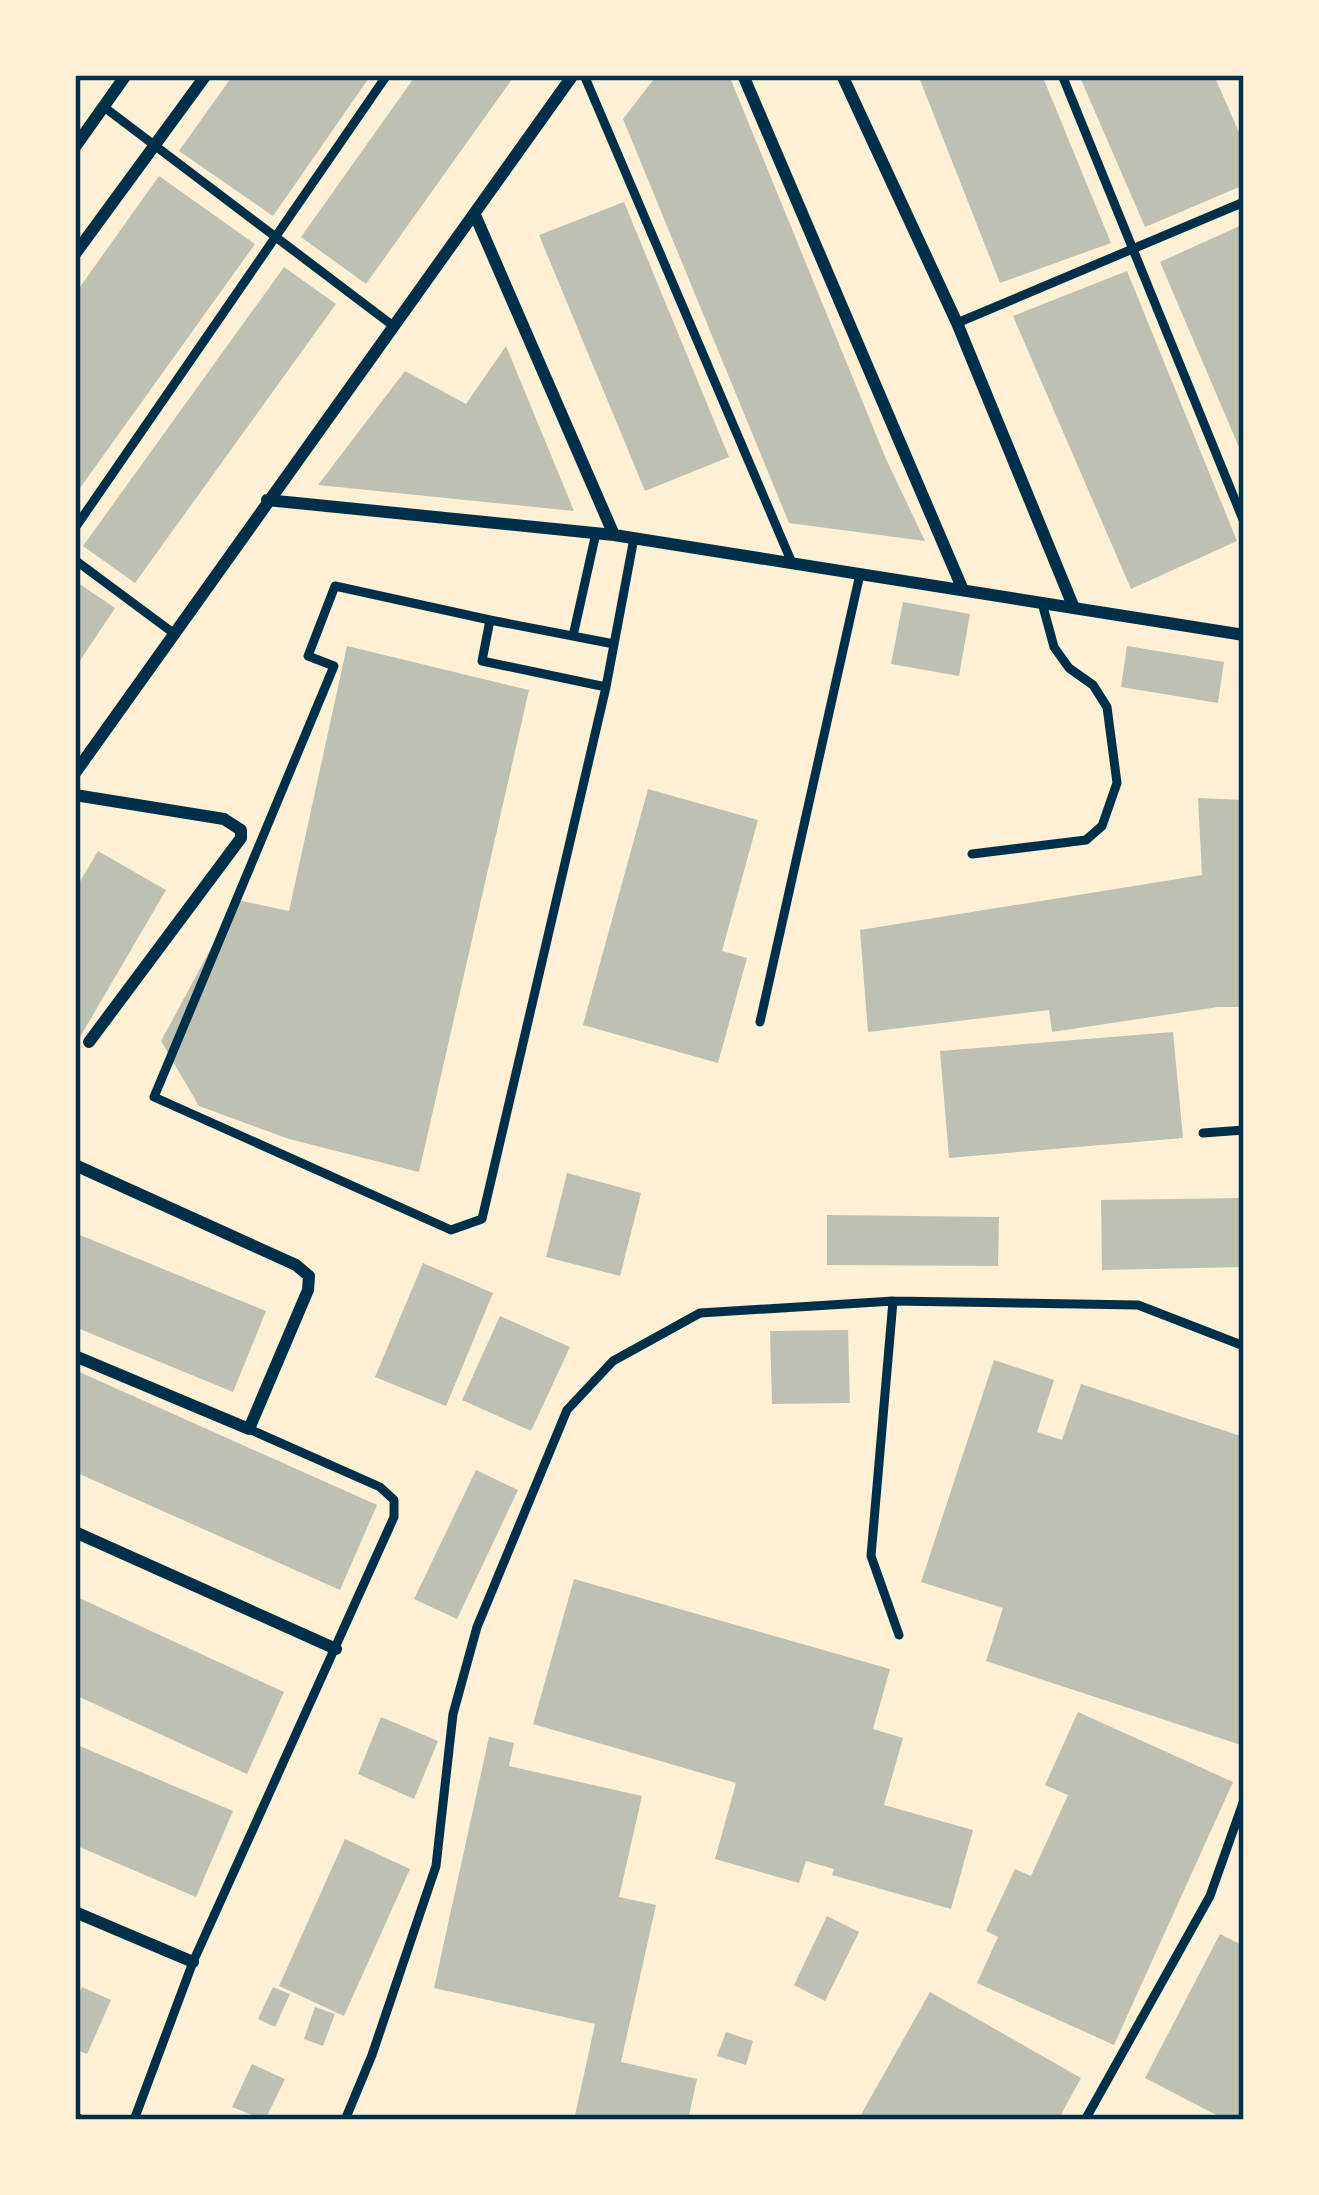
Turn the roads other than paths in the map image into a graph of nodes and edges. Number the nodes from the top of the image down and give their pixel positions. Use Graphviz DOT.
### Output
graph roads {
  1 [pos="126,75"];
  2 [pos="206,75"];
  3 [pos="387,75"];
  4 [pos="573,75"];
  5 [pos="584,75"];
  6 [pos="743,75"];
  7 [pos="842,75"];
  8 [pos="1062,75"];
  9 [pos="104,107"];
  10 [pos="75,146"];
  11 [pos="155,146"];
  12 [pos="1244,202"];
  13 [pos="475,215"];
  14 [pos="275,236"];
  15 [pos="1135,251"];
  16 [pos="75,254"];
  17 [pos="957,323"];
  18 [pos="392,325"];
  19 [pos="267,500"];
  20 [pos="1244,522"];
  21 [pos="75,528"];
  22 [pos="596,533"];
  23 [pos="614,535"];
  24 [pos="634,538"];
  25 [pos="75,560"];
  26 [pos="792,563"];
  27 [pos="860,574"];
  28 [pos="963,590"];
  29 [pos="1042,603"];
  30 [pos="1075,608"];
  31 [pos="490,620"];
  32 [pos="172,632"];
  33 [pos="1244,635"];
  34 [pos="573,636"];
  35 [pos="614,644"];
  36 [pos="606,687"];
  37 [pos="75,773"];
  38 [pos="75,796"];
  39 [pos="972,854"];
  40 [pos="760,1022"];
  41 [pos="88,1042"];
  42 [pos="1244,1130"];
  43 [pos="1203,1133"];
  44 [pos="75,1165"];
  45 [pos="892,1301"];
  46 [pos="1244,1346"];
  47 [pos="75,1356"];
  48 [pos="249,1429"];
  49 [pos="75,1532"];
  50 [pos="899,1635"];
  51 [pos="336,1649"];
  52 [pos="1244,1801"];
  53 [pos="75,1912"];
  54 [pos="193,1962"];
  55 [pos="134,2120"];
  56 [pos="345,2120"];
  57 [pos="1085,2120"];
  1 -- 9 [label="street"];
  2 -- 11 [label="street"];
  3 -- 14 [label="lane"];
  4 -- 13 [label="street"];
  5 -- 26 [label="lane"];
  6 -- 28 [label="street"];
  7 -- 17 [label="street"];
  8 -- 15 [label="lane"];
  9 -- 10 [label="street"];
  9 -- 11 [label="lane"];
  11 -- 14 [label="lane"];
  11 -- 16 [label="street"];
  12 -- 15 [label="lane"];
  13 -- 18 [label="street"];
  13 -- 23 [label="street"];
  14 -- 18 [label="lane"];
  14 -- 21 [label="lane"];
  15 -- 17 [label="lane"];
  15 -- 20 [label="lane"];
  17 -- 30 [label="street"];
  18 -- 19 [label="street"];
  19 -- 22 [label="street"];
  19 -- 32 [label="street"];
  22 -- 23 [label="street"];
  22 -- 34 [label="lane"];
  23 -- 24 [label="street"];
  24 -- 26 [label="street"];
  24 -- 35 [label="lane"];
  25 -- 32 [label="lane"];
  26 -- 27 [label="street"];
  27 -- 28 [label="street"];
  27 -- 40 [label="lane"];
  28 -- 29 [label="street"];
  29 -- 30 [label="street"];
  29 -- 39 [label="lane"];
  30 -- 33 [label="street"];
  31 -- 34 [label="lane"];
  31 -- 36 [label="lane"];
  31 -- 36 [label="lane"];
  32 -- 37 [label="street"];
  34 -- 35 [label="lane"];
  35 -- 36 [label="lane"];
  38 -- 41 [label="street"];
  42 -- 43 [label="lane"];
  44 -- 48 [label="street"];
  45 -- 46 [label="lane"];
  45 -- 50 [label="lane"];
  45 -- 56 [label="lane"];
  47 -- 48 [label="street"];
  48 -- 51 [label="lane"];
  49 -- 51 [label="street"];
  51 -- 54 [label="lane"];
  52 -- 57 [label="lane"];
  53 -- 54 [label="street"];
  54 -- 55 [label="lane"];
}
